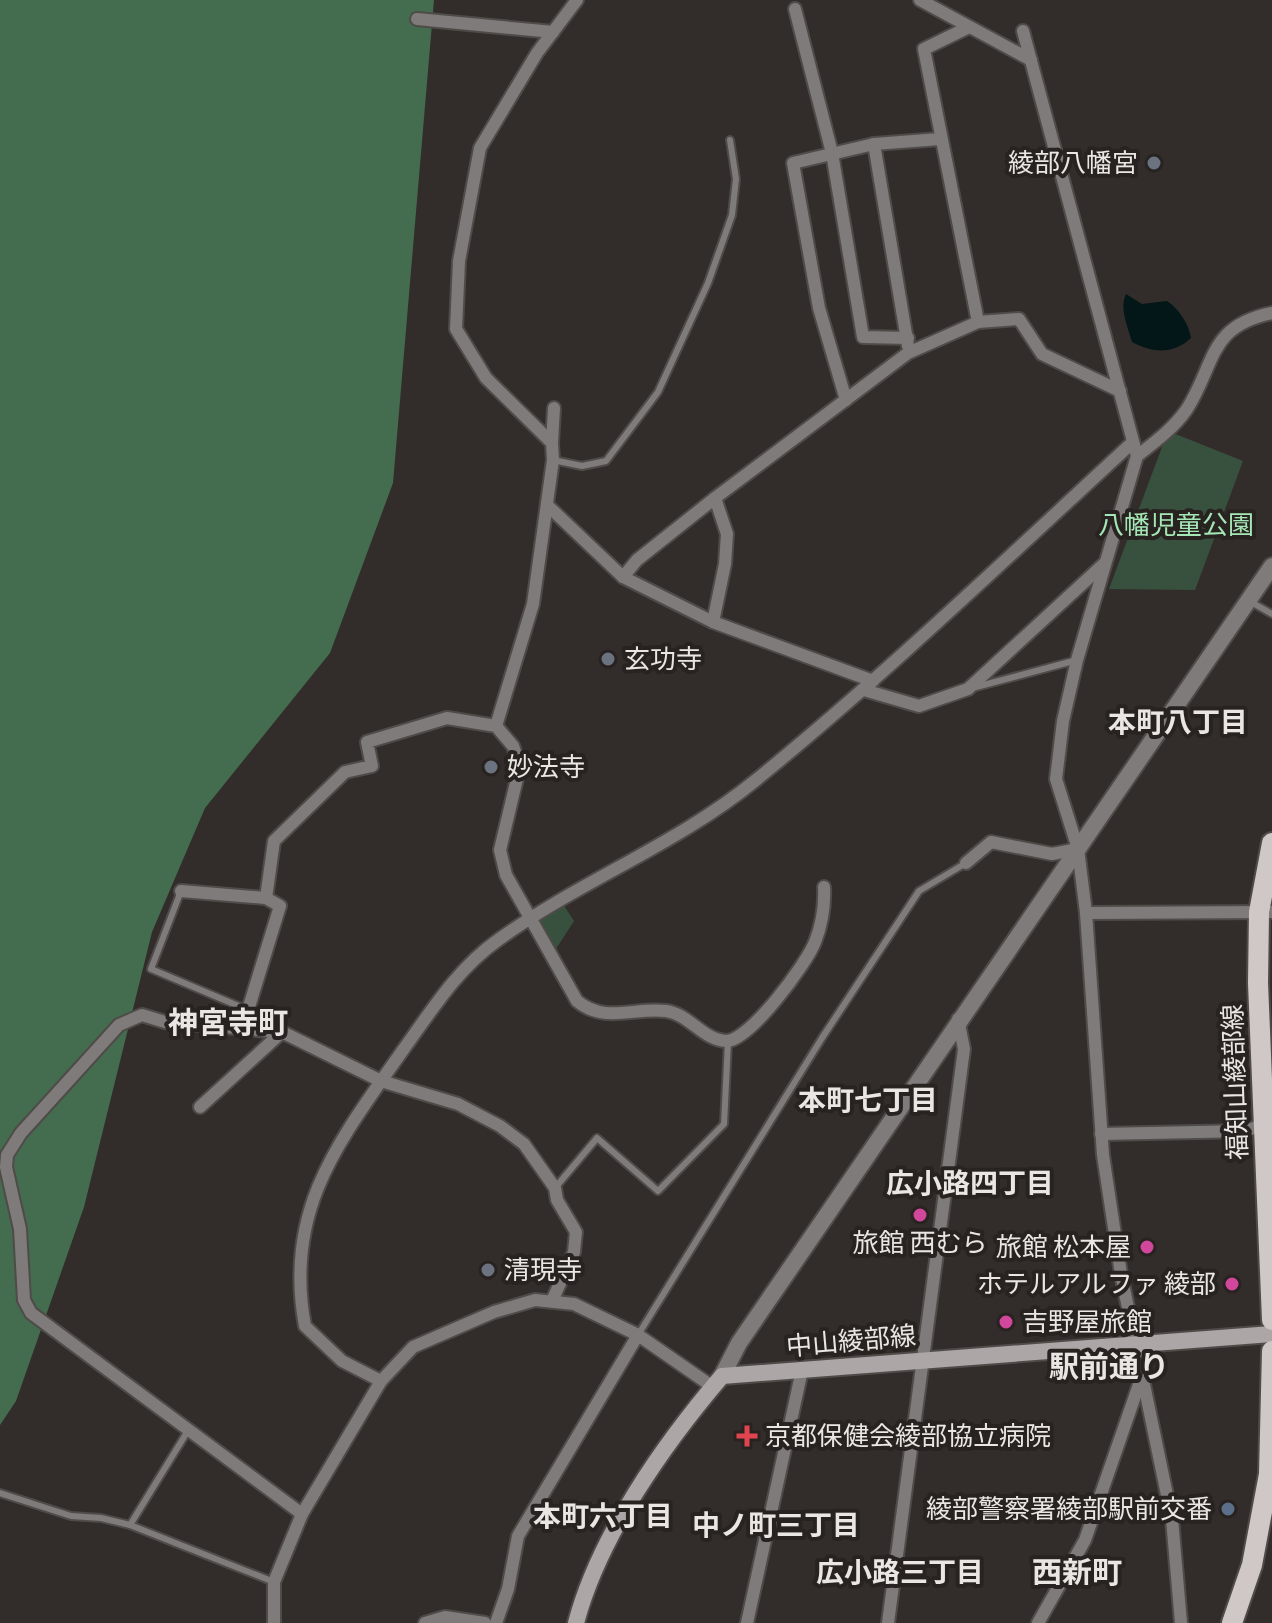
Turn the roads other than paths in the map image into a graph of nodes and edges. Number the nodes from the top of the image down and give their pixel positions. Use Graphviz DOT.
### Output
graph roads {
  1 [pos="577,0"];
  2 [pos="920,0"];
  3 [pos="795,9"];
  4 [pos="417,19"];
  5 [pos="967,28"];
  6 [pos="1023,31"];
  7 [pos="553,32"];
  8 [pos="1031,60"];
  9 [pos="940,139"];
  10 [pos="730,140"];
  11 [pos="874,144"];
  12 [pos="832,153"];
  13 [pos="1272,313"];
  14 [pos="978,322"];
  15 [pos="908,338"];
  16 [pos="908,353"];
  17 [pos="1120,391"];
  18 [pos="846,400"];
  19 [pos="554,408"];
  20 [pos="1133,442"];
  21 [pos="552,443"];
  22 [pos="1137,456"];
  23 [pos="553,460"];
  24 [pos="715,498"];
  25 [pos="547,505"];
  26 [pos="1108,561"];
  27 [pos="1272,566"];
  28 [pos="623,577"];
  29 [pos="1248,601"];
  30 [pos="1272,614"];
  31 [pos="713,622"];
  32 [pos="1077,660"];
  33 [pos="869,686"];
  34 [pos="968,689"];
  35 [pos="496,726"];
  36 [pos="1272,843"];
  37 [pos="1078,849"];
  38 [pos="966,863"];
  39 [pos="824,887"];
  40 [pos="181,891"];
  41 [pos="266,898"];
  42 [pos="1265,912"];
  43 [pos="1086,913"];
  44 [pos="530,919"];
  45 [pos="248,1010"];
  46 [pos="958,1019"];
  47 [pos="282,1032"];
  48 [pos="728,1042"];
  49 [pos="381,1081"];
  50 [pos="200,1107"];
  51 [pos="1267,1122"];
  52 [pos="1101,1134"];
  53 [pos="555,1188"];
  54 [pos="552,1301"];
  55 [pos="1272,1320"];
  56 [pos="1272,1334"];
  57 [pos="638,1335"];
  58 [pos="1138,1343"];
  59 [pos="1272,1351"];
  60 [pos="920,1360"];
  61 [pos="802,1370"];
  62 [pos="1143,1373"];
  63 [pos="381,1381"];
  64 [pos="718,1382"];
  65 [pos="189,1429"];
  66 [pos="0,1493"];
  67 [pos="302,1514"];
  68 [pos="130,1525"];
  69 [pos="274,1582"];
  70 [pos="274,1623"];
  71 [pos="425,1623"];
  72 [pos="485,1623"];
  73 [pos="496,1623"];
  74 [pos="576,1623"];
  75 [pos="747,1623"];
  76 [pos="888,1623"];
  77 [pos="1038,1623"];
  78 [pos="1181,1623"];
  79 [pos="1232,1623"];
  1 -- 7 [label="street"];
  2 -- 5 [label="street"];
  3 -- 12 [label="street"];
  4 -- 7 [label="street"];
  5 -- 8 [label="street"];
  5 -- 9 [label="street"];
  6 -- 8 [label="street"];
  7 -- 21 [label="street"];
  8 -- 17 [label="street"];
  9 -- 11 [label="street"];
  9 -- 14 [label="street"];
  10 -- 23 [label="lane"];
  11 -- 12 [label="street"];
  11 -- 15 [label="street"];
  12 -- 15 [label="street"];
  12 -- 18 [label="street"];
  13 -- 22 [label="street"];
  14 -- 16 [label="street"];
  14 -- 17 [label="street"];
  15 -- 16 [label="street"];
  16 -- 18 [label="street"];
  17 -- 20 [label="street"];
  18 -- 24 [label="street"];
  19 -- 21 [label="street"];
  20 -- 22 [label="street"];
  20 -- 33 [label="street"];
  21 -- 23 [label="street"];
  22 -- 26 [label="street"];
  23 -- 25 [label="street"];
  24 -- 28 [label="street"];
  24 -- 31 [label="street"];
  25 -- 28 [label="street"];
  25 -- 35 [label="street"];
  26 -- 32 [label="street"];
  26 -- 34 [label="street"];
  27 -- 29 [label="street"];
  28 -- 31 [label="street"];
  29 -- 30 [label="lane"];
  29 -- 37 [label="street"];
  31 -- 33 [label="street"];
  32 -- 34 [label="lane"];
  32 -- 37 [label="street"];
  33 -- 34 [label="street"];
  33 -- 44 [label="street"];
  35 -- 41 [label="street"];
  35 -- 44 [label="street"];
  36 -- 42 [label="main road, 福知山綾部線"];
  37 -- 38 [label="street"];
  37 -- 43 [label="street"];
  37 -- 46 [label="street"];
  38 -- 57 [label="lane"];
  39 -- 48 [label="street"];
  40 -- 41 [label="street"];
  40 -- 45 [label="lane"];
  41 -- 45 [label="street"];
  42 -- 43 [label="street"];
  42 -- 51 [label="main road, 福知山綾部線"];
  43 -- 52 [label="street"];
  44 -- 48 [label="street"];
  44 -- 49 [label="street"];
  45 -- 47 [label="street"];
  46 -- 60 [label="street"];
  46 -- 64 [label="street"];
  47 -- 49 [label="street"];
  47 -- 50 [label="street"];
  47 -- 65 [label="street"];
  48 -- 53 [label="lane"];
  49 -- 53 [label="street"];
  49 -- 63 [label="street"];
  51 -- 52 [label="street"];
  51 -- 55 [label="main road, 福知山綾部線"];
  52 -- 58 [label="street"];
  53 -- 54 [label="street"];
  54 -- 57 [label="street"];
  54 -- 63 [label="street"];
  56 -- 58 [label="main road, 中山綾部線"];
  57 -- 64 [label="street"];
  57 -- 73 [label="street"];
  58 -- 60 [label="main road, 中山綾部線"];
  58 -- 62 [label="street"];
  59 -- 79 [label="main road"];
  60 -- 61 [label="main road, 中山綾部線"];
  60 -- 76 [label="street"];
  61 -- 64 [label="main road, 中山綾部線"];
  61 -- 75 [label="street"];
  62 -- 77 [label="street"];
  62 -- 78 [label="street"];
  63 -- 67 [label="street"];
  64 -- 74 [label="main road"];
  65 -- 67 [label="street"];
  65 -- 68 [label="lane"];
  66 -- 68 [label="lane"];
  67 -- 69 [label="street"];
  68 -- 69 [label="lane"];
  69 -- 70 [label="street"];
  71 -- 72 [label="street"];
}
